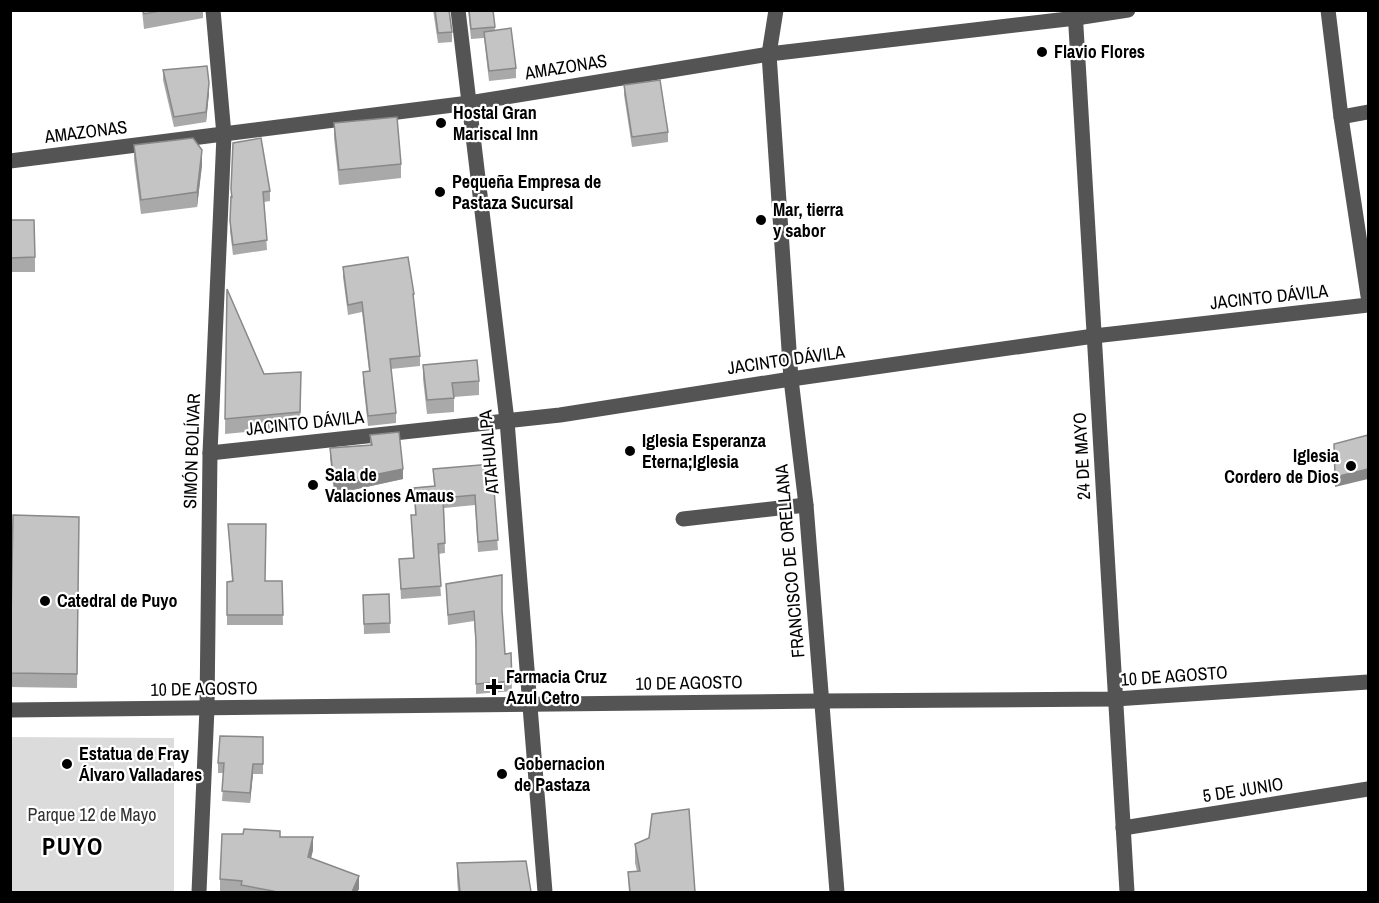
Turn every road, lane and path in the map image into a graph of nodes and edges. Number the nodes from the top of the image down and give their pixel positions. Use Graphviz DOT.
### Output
graph roads {
  1 [pos="213,10"];
  2 [pos="458,10"];
  3 [pos="776,10"];
  4 [pos="1128,10"];
  5 [pos="1328,10"];
  6 [pos="1075,14"];
  7 [pos="769,54"];
  8 [pos="469,103"];
  9 [pos="1368,112"];
  10 [pos="1341,117"];
  11 [pos="224,135"];
  12 [pos="10,161"];
  13 [pos="1368,296"];
  14 [pos="1368,305"];
  15 [pos="1094,336"];
  16 [pos="791,379"];
  17 [pos="507,421"];
  18 [pos="210,453"];
  19 [pos="806,505"];
  20 [pos="683,519"];
  21 [pos="1368,682"];
  22 [pos="1115,699"];
  23 [pos="821,701"];
  24 [pos="529,705"];
  25 [pos="207,708"];
  26 [pos="10,710"];
  27 [pos="1368,789"];
  28 [pos="1124,828"];
  29 [pos="199,892"];
  30 [pos="545,892"];
  31 [pos="837,892"];
  32 [pos="1127,892"];
  1 -- 11 [label="street, SIMÓN BOLÍVAR"];
  2 -- 8 [label="street, ATAHUALPA"];
  3 -- 7 [label="street, FRANCISCO DE ORELLANA"];
  4 -- 6 [label="street, AMAZONAS"];
  5 -- 10 [label="street"];
  6 -- 7 [label="street, AMAZONAS"];
  6 -- 15 [label="street, 24 DE MAYO"];
  7 -- 8 [label="street, AMAZONAS"];
  7 -- 16 [label="street, FRANCISCO DE ORELLANA"];
  8 -- 11 [label="street, AMAZONAS"];
  8 -- 17 [label="street, ATAHUALPA"];
  9 -- 10 [label="street"];
  10 -- 13 [label="street"];
  11 -- 12 [label="street, AMAZONAS"];
  11 -- 18 [label="street, SIMÓN BOLÍVAR"];
  14 -- 15 [label="street, JACINTO DÁVILA"];
  15 -- 16 [label="street, JACINTO DÁVILA"];
  15 -- 22 [label="street, 24 DE MAYO"];
  16 -- 17 [label="street, JACINTO DÁVILA"];
  16 -- 19 [label="street, FRANCISCO DE ORELLANA"];
  17 -- 18 [label="street, JACINTO DÁVILA"];
  17 -- 24 [label="street, ATAHUALPA"];
  18 -- 25 [label="street, SIMÓN BOLÍVAR"];
  19 -- 20 [label="street"];
  19 -- 23 [label="street, FRANCISCO DE ORELLANA"];
  21 -- 22 [label="street, 10 DE AGOSTO"];
  22 -- 23 [label="street, 10 DE AGOSTO"];
  22 -- 28 [label="street, 24 DE MAYO"];
  23 -- 24 [label="street, 10 DE AGOSTO"];
  23 -- 31 [label="street, FRANCISCO DE ORELLANA"];
  24 -- 25 [label="street, 10 DE AGOSTO"];
  24 -- 30 [label="street, ATAHUALPA"];
  25 -- 26 [label="street, 10 DE AGOSTO"];
  25 -- 29 [label="street, SIMÓN BOLÍVAR"];
  27 -- 28 [label="street, 5 DE JUNIO"];
  28 -- 32 [label="street, 24 DE MAYO"];
}
